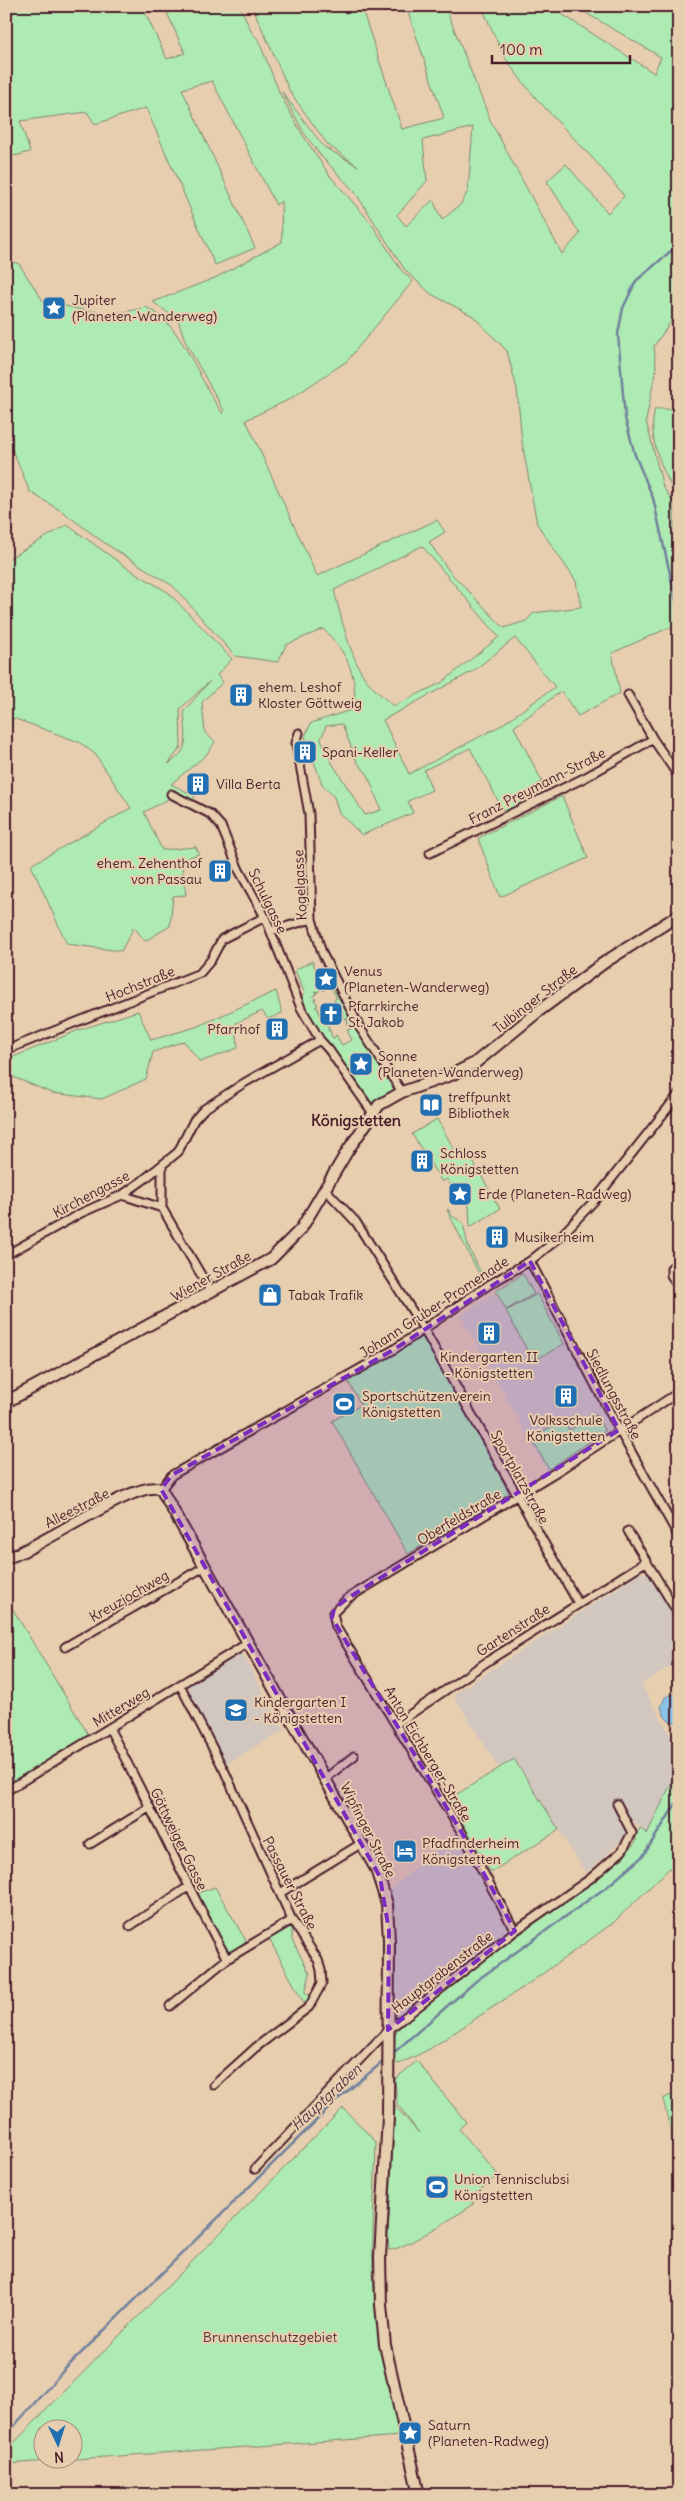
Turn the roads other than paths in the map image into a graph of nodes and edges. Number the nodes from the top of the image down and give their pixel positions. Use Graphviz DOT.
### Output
graph roads {
  1 [pos="628,695"];
  2 [pos="298,733"];
  3 [pos="653,739"];
  4 [pos="679,777"];
  5 [pos="171,794"];
  6 [pos="430,853"];
  7 [pos="679,915"];
  8 [pos="265,917"];
  9 [pos="312,919"];
  10 [pos="271,931"];
  11 [pos="320,1040"];
  12 [pos="6,1050"];
  13 [pos="402,1092"];
  14 [pos="679,1094"];
  15 [pos="372,1112"];
  16 [pos="162,1166"];
  17 [pos="325,1190"];
  18 [pos="122,1195"];
  19 [pos="162,1208"];
  20 [pos="6,1255"];
  21 [pos="530,1261"];
  22 [pos="679,1262"];
  23 [pos="679,1289"];
  24 [pos="211,1292"];
  25 [pos="423,1328"];
  26 [pos="679,1392"];
  27 [pos="6,1402"];
  28 [pos="619,1430"];
  29 [pos="161,1489"];
  30 [pos="516,1496"];
  31 [pos="628,1531"];
  32 [pos="679,1538"];
  33 [pos="6,1558"];
  34 [pos="647,1562"];
  35 [pos="204,1567"];
  36 [pos="578,1603"];
  37 [pos="679,1615"];
  38 [pos="332,1617"];
  39 [pos="248,1643"];
  40 [pos="65,1647"];
  41 [pos="180,1685"];
  42 [pos="396,1724"];
  43 [pos="109,1728"];
  44 [pos="354,1756"];
  45 [pos="326,1778"];
  46 [pos="6,1791"];
  47 [pos="617,1804"];
  48 [pos="150,1807"];
  49 [pos="362,1843"];
  50 [pos="90,1844"];
  51 [pos="188,1887"];
  52 [pos="280,1894"];
  53 [pos="292,1920"];
  54 [pos="130,1926"];
  55 [pos="515,1931"];
  56 [pos="227,1959"];
  57 [pos="170,2006"];
  58 [pos="388,2033"];
  59 [pos="214,2085"];
  60 [pos="255,2168"];
  61 [pos="419,2495"];
  1 -- 3 [label="street"];
  2 -- 9 [label="street, Kogelgasse"];
  3 -- 4 [label="street"];
  3 -- 6 [label="street, Franz Preymann-Straße"];
  5 -- 8 [label="street, Schulgasse"];
  7 -- 13 [label="street, Tulbinger Straße"];
  8 -- 10 [label="street, Schulgasse"];
  8 -- 12 [label="street, Hochstraße"];
  9 -- 10 [label="street"];
  9 -- 13 [label="street, Kogelgasse"];
  10 -- 11 [label="street, Schulgasse"];
  11 -- 15 [label="street, Schulgasse"];
  11 -- 16 [label="street, Kirchengasse"];
  13 -- 15 [label="street, Tulbinger Straße"];
  14 -- 21 [label="street, Johann Gruber-Promenade"];
  15 -- 17 [label="street, Wiener Straße"];
  16 -- 18 [label="street, Kirchengasse"];
  16 -- 19 [label="street"];
  17 -- 24 [label="street, Wiener Straße"];
  17 -- 25 [label="street, Sportplatzstraße"];
  18 -- 19 [label="street"];
  18 -- 20 [label="street, Kirchengasse"];
  19 -- 24 [label="street"];
  21 -- 25 [label="street, Johann Gruber-Promenade"];
  21 -- 28 [label="street, Siedlungsstraße"];
  22 -- 23 [label="street"];
  24 -- 27 [label="street, Wiener Straße"];
  25 -- 29 [label="street, Johann Gruber-Promenade"];
  25 -- 30 [label="street, Sportplatzstraße"];
  26 -- 28 [label="street, Oberfeldstraße"];
  28 -- 30 [label="street, Oberfeldstraße"];
  28 -- 32 [label="street, Siedlungsstraße"];
  29 -- 33 [label="street, Alleestraße"];
  29 -- 35 [label="street, Wipfinger Straße"];
  30 -- 36 [label="street, Sportplatzstraße"];
  30 -- 38 [label="street, Oberfeldstraße"];
  31 -- 34 [label="street"];
  34 -- 36 [label="street, Gartenstraße"];
  34 -- 37 [label="street"];
  35 -- 39 [label="street, Wipfinger Straße"];
  35 -- 40 [label="street, Kreuzjochweg"];
  36 -- 42 [label="street, Gartenstraße"];
  38 -- 42 [label="street, Anton Eichberger-Straße"];
  39 -- 41 [label="street, Mitterweg"];
  39 -- 45 [label="street, Wipfinger Straße"];
  41 -- 43 [label="street, Mitterweg"];
  41 -- 52 [label="street, Passauer Straße"];
  42 -- 55 [label="street, Anton Eichberger-Straße"];
  43 -- 46 [label="street, Mitterweg"];
  43 -- 48 [label="street, Göttweiger Gasse"];
  44 -- 45 [label="street"];
  45 -- 49 [label="street, Wipfinger Straße"];
  47 -- 55 [label="street, Hauptgrabenstraße"];
  48 -- 50 [label="street"];
  48 -- 51 [label="street, Göttweiger Gasse"];
  49 -- 52 [label="street"];
  49 -- 58 [label="street, Wipfinger Straße"];
  51 -- 54 [label="street"];
  51 -- 56 [label="street, Göttweiger Gasse"];
  52 -- 53 [label="street, Passauer Straße"];
  53 -- 56 [label="street"];
  53 -- 59 [label="street, Passauer Straße"];
  55 -- 58 [label="street, Hauptgrabenstraße"];
  56 -- 57 [label="street"];
  58 -- 60 [label="street, Hauptgrabenstraße"];
  58 -- 61 [label="street, Wipfinger Straße"];
}
